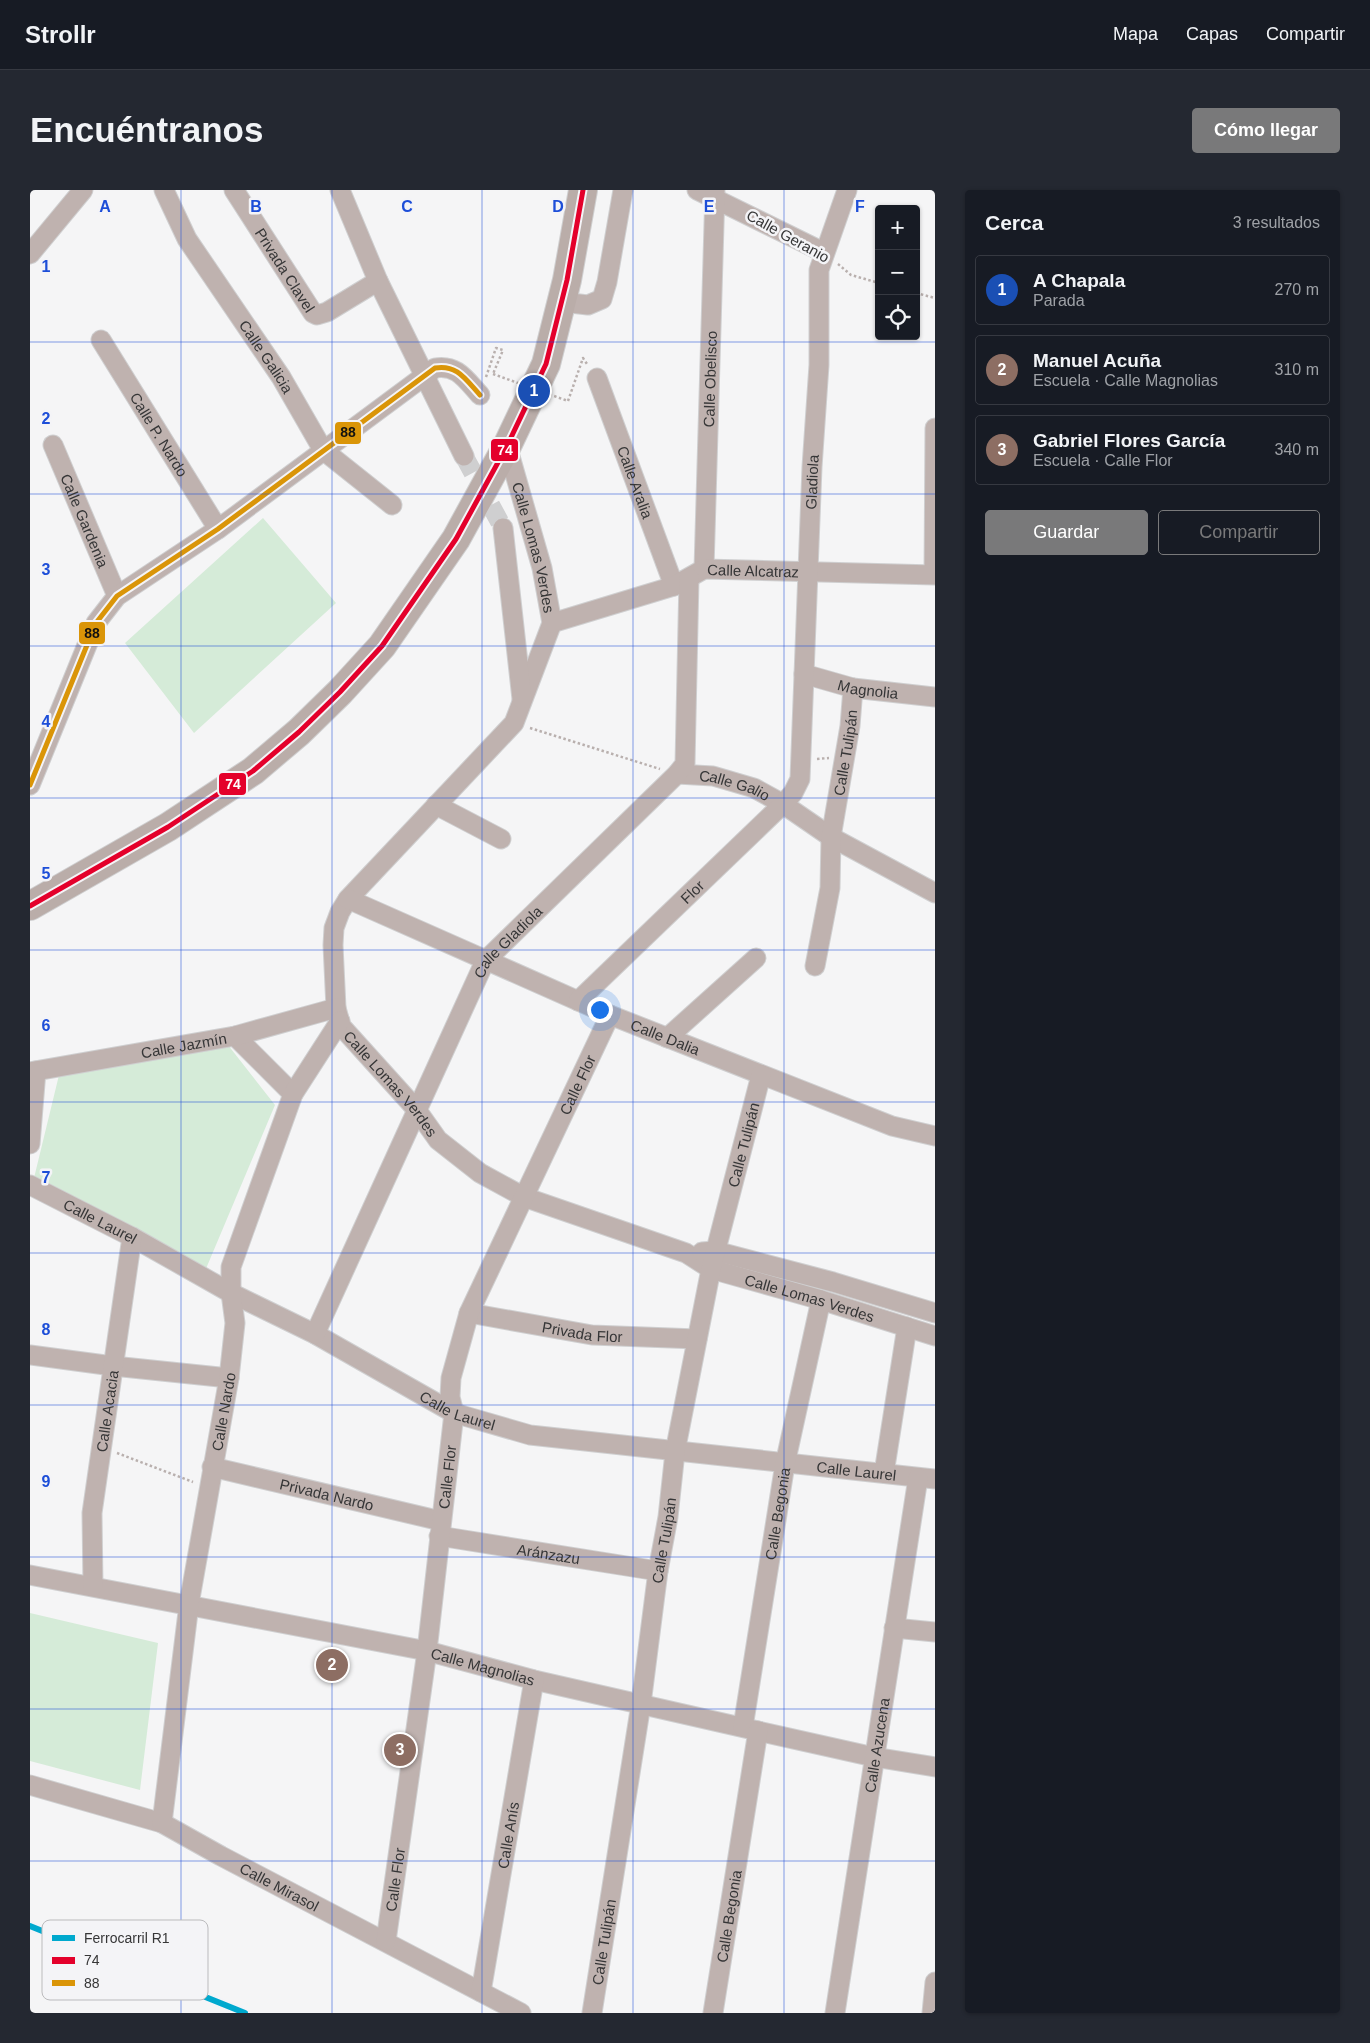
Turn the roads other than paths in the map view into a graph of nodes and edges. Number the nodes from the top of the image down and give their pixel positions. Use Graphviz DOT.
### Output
graph roads {
  1 [pos="83,190"];
  2 [pos="164,190"];
  3 [pos="234,190"];
  4 [pos="340,190"];
  5 [pos="583,190"];
  6 [pos="623,190"];
  7 [pos="697,190"];
  8 [pos="847,190"];
  9 [pos="715,194"];
  10 [pos="824,252"];
  11 [pos="30,254"];
  12 [pos="378,281"];
  13 [pos="562,302"];
  14 [pos="101,340"];
  15 [pos="424,375"];
  16 [pos="597,378"];
  17 [pos="480,395"];
  18 [pos="935,428"];
  19 [pos="53,445"];
  20 [pos="507,446"];
  21 [pos="323,450"];
  22 [pos="464,456"];
  23 [pos="392,505"];
  24 [pos="504,528"];
  25 [pos="218,529"];
  26 [pos="809,572"];
  27 [pos="934,574"];
  28 [pos="689,578"];
  29 [pos="117,596"];
  30 [pos="552,623"];
  31 [pos="804,674"];
  32 [pos="853,688"];
  33 [pos="935,697"];
  34 [pos="522,704"];
  35 [pos="801,770"];
  36 [pos="677,774"];
  37 [pos="30,785"];
  38 [pos="783,804"];
  39 [pos="436,805"];
  40 [pos="831,837"];
  41 [pos="501,839"];
  42 [pos="935,893"];
  43 [pos="348,899"];
  44 [pos="30,906"];
  45 [pos="756,958"];
  46 [pos="485,961"];
  47 [pos="815,966"];
  48 [pos="578,1001"];
  49 [pos="338,1015"];
  50 [pos="610,1015"];
  51 [pos="235,1036"];
  52 [pos="667,1038"];
  53 [pos="33,1071"];
  54 [pos="761,1075"];
  55 [pos="293,1094"];
  56 [pos="416,1109"];
  57 [pos="935,1136"];
  58 [pos="30,1144"];
  59 [pos="30,1185"];
  60 [pos="524,1197"];
  61 [pos="132,1237"];
  62 [pos="713,1260"];
  63 [pos="230,1293"];
  64 [pos="821,1300"];
  65 [pos="469,1312"];
  66 [pos="935,1313"];
  67 [pos="907,1326"];
  68 [pos="315,1334"];
  69 [pos="935,1336"];
  70 [pos="696,1339"];
  71 [pos="30,1356"];
  72 [pos="112,1366"];
  73 [pos="229,1378"];
  74 [pos="454,1413"];
  75 [pos="675,1452"];
  76 [pos="785,1464"];
  77 [pos="212,1467"];
  78 [pos="884,1473"];
  79 [pos="927,1478"];
  80 [pos="440,1529"];
  81 [pos="658,1571"];
  82 [pos="30,1574"];
  83 [pos="93,1586"];
  84 [pos="189,1604"];
  85 [pos="894,1628"];
  86 [pos="935,1632"];
  87 [pos="427,1651"];
  88 [pos="534,1680"];
  89 [pos="642,1704"];
  90 [pos="750,1729"];
  91 [pos="874,1757"];
  92 [pos="935,1767"];
  93 [pos="30,1785"];
  94 [pos="162,1823"];
  95 [pos="386,1941"];
  96 [pos="935,1982"];
  97 [pos="481,1992"];
  98 [pos="521,2013"];
  99 [pos="592,2013"];
  100 [pos="713,2013"];
  101 [pos="835,2013"];
  102 [pos="932,2013"];
  1 -- 11 [label="street"];
  2 -- 21 [label="street, Calle Galicia"];
  3 -- 12 [label="street, Privada Clavel"];
  4 -- 12 [label="street"];
  5 -- 13 [label="highway"];
  6 -- 13 [label="street"];
  7 -- 9 [label="street, Calle Geranio"];
  8 -- 10 [label="street, Gladiola"];
  9 -- 10 [label="street, Calle Geranio"];
  9 -- 28 [label="street, Calle Obelisco"];
  10 -- 26 [label="street, Gladiola"];
  12 -- 15 [label="street"];
  13 -- 20 [label="highway"];
  14 -- 25 [label="street, Calle P. Nardo"];
  15 -- 17 [label="street"];
  15 -- 21 [label="street"];
  15 -- 22 [label="street"];
  16 -- 28 [label="street, Calle Aralia"];
  18 -- 27 [label="street"];
  19 -- 29 [label="street, Calle Gardenia"];
  20 -- 30 [label="street, Calle Lomas Verdes"];
  20 -- 44 [label="highway"];
  21 -- 23 [label="street, Calle Galicia"];
  21 -- 25 [label="street"];
  24 -- 34 [label="street, Calle Lomas Verdes"];
  25 -- 29 [label="street"];
  26 -- 27 [label="street, Calle Alcatraz"];
  26 -- 28 [label="street, Calle Alcatraz"];
  26 -- 31 [label="street, Gladiola"];
  28 -- 30 [label="street, Calle Alcatraz"];
  28 -- 36 [label="street, Calle Gladiola"];
  29 -- 37 [label="street"];
  30 -- 34 [label="street, Calle Lomas Verdes"];
  31 -- 32 [label="street, Magnolia"];
  31 -- 35 [label="street, Gladiola"];
  32 -- 33 [label="street, Magnolia"];
  32 -- 40 [label="street, Calle Tulipán"];
  34 -- 39 [label="street, Calle Lomas Verdes"];
  35 -- 38 [label="street, Flor"];
  36 -- 38 [label="street, Calle Galio"];
  36 -- 46 [label="street, Calle Gladiola"];
  38 -- 40 [label="street, Calle Galio"];
  38 -- 48 [label="street, Flor"];
  39 -- 41 [label="street"];
  39 -- 43 [label="street, Calle Lomas Verdes"];
  40 -- 42 [label="street, Calle Galio"];
  40 -- 47 [label="street, Calle Tulipán"];
  43 -- 46 [label="street, Calle Dalia"];
  43 -- 49 [label="street, Calle Lomas Verdes"];
  45 -- 52 [label="street"];
  46 -- 48 [label="street, Calle Dalia"];
  46 -- 56 [label="street, Calle Gladiola"];
  48 -- 50 [label="street, Calle Dalia"];
  49 -- 51 [label="street, Calle Jazmín"];
  49 -- 55 [label="street, Calle Nardo"];
  49 -- 56 [label="street, Calle Lomas Verdes"];
  50 -- 52 [label="street, Calle Dalia"];
  50 -- 60 [label="street, Calle Flor"];
  51 -- 53 [label="street, Calle Jazmín"];
  51 -- 55 [label="street"];
  52 -- 54 [label="street, Calle Dalia"];
  53 -- 58 [label="street"];
  54 -- 57 [label="street, Calle Dalia"];
  54 -- 62 [label="street, Calle Tulipán"];
  55 -- 63 [label="street, Calle Nardo"];
  56 -- 60 [label="street, Calle Lomas Verdes"];
  56 -- 68 [label="street, Calle Gladiola"];
  59 -- 61 [label="street, Calle Laurel"];
  60 -- 62 [label="street, Calle Lomas Verdes"];
  60 -- 65 [label="street, Calle Flor"];
  61 -- 63 [label="street, Calle Laurel"];
  61 -- 72 [label="street, Calle Acacia"];
  62 -- 64 [label="street, Calle Lomas Verdes"];
  62 -- 66 [label="street, Calle Lomas Verdes"];
  62 -- 70 [label="street, Calle Tulipán"];
  63 -- 68 [label="street, Calle Laurel"];
  63 -- 73 [label="street, Calle Nardo"];
  64 -- 67 [label="street, Calle Lomas Verdes"];
  64 -- 76 [label="street, Calle Begonia"];
  65 -- 70 [label="street, Privada Flor"];
  65 -- 74 [label="street, Calle Flor"];
  67 -- 69 [label="street, Calle Lomas Verdes"];
  67 -- 78 [label="street"];
  68 -- 74 [label="street, Calle Laurel"];
  70 -- 75 [label="street, Calle Tulipán"];
  71 -- 72 [label="street"];
  72 -- 73 [label="street"];
  72 -- 83 [label="street, Calle Acacia"];
  73 -- 77 [label="street, Calle Nardo"];
  74 -- 75 [label="street, Calle Laurel"];
  74 -- 80 [label="street, Calle Flor"];
  75 -- 76 [label="street, Calle Laurel"];
  75 -- 81 [label="street, Calle Tulipán"];
  76 -- 78 [label="street, Calle Laurel"];
  76 -- 90 [label="street, Calle Begonia"];
  77 -- 80 [label="street, Privada Nardo"];
  77 -- 84 [label="street, Calle Nardo"];
  78 -- 79 [label="street, Calle Laurel"];
  79 -- 85 [label="street, Calle Azucena"];
  80 -- 81 [label="street, Aránzazu"];
  80 -- 87 [label="street, Calle Flor"];
  81 -- 89 [label="street, Calle Tulipán"];
  82 -- 83 [label="street, Calle Magnolias"];
  83 -- 84 [label="street, Calle Magnolias"];
  84 -- 87 [label="street, Calle Magnolias"];
  84 -- 94 [label="street, Calle Nardo"];
  85 -- 86 [label="street"];
  85 -- 91 [label="street, Calle Azucena"];
  87 -- 88 [label="street, Calle Magnolias"];
  87 -- 95 [label="street, Calle Flor"];
  88 -- 89 [label="street, Calle Magnolias"];
  88 -- 97 [label="street, Calle Anís"];
  89 -- 90 [label="street, Calle Magnolias"];
  89 -- 99 [label="street, Calle Tulipán"];
  90 -- 91 [label="street, Calle Magnolias"];
  90 -- 100 [label="street, Calle Begonia"];
  91 -- 92 [label="street, Calle Magnolias"];
  91 -- 101 [label="street, Calle Azucena"];
  93 -- 94 [label="street, Calle Mirasol"];
  94 -- 95 [label="street, Calle Mirasol"];
  95 -- 97 [label="street, Calle Mirasol"];
  96 -- 102 [label="street"];
  97 -- 98 [label="street, Calle Mirasol"];
}
